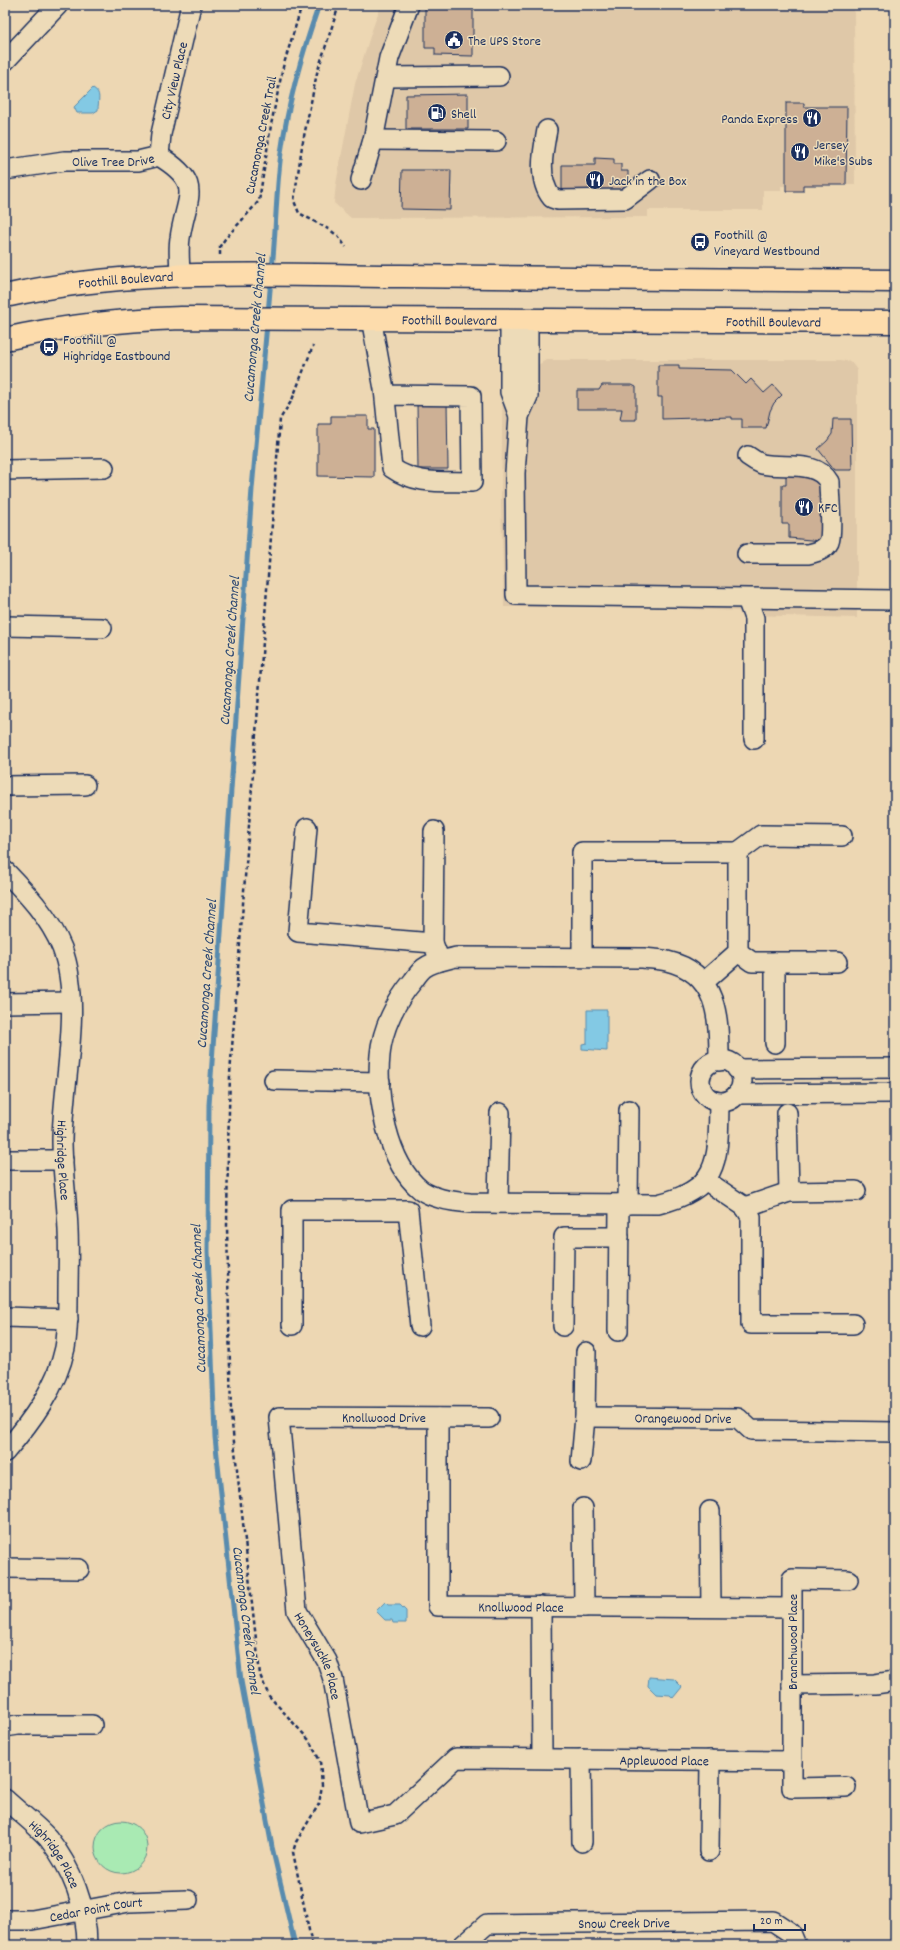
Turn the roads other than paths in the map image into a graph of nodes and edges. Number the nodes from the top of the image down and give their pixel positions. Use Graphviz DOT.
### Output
graph roads {
  1 [pos="58,5"];
  2 [pos="191,5"];
  3 [pos="409,5"];
  4 [pos="5,61"];
  5 [pos="498,76"];
  6 [pos="386,77"];
  7 [pos="547,130"];
  8 [pos="373,140"];
  9 [pos="496,141"];
  10 [pos="159,156"];
  11 [pos="5,170"];
  12 [pos="361,180"];
  13 [pos="650,180"];
  14 [pos="180,276"];
  15 [pos="895,281"];
  16 [pos="5,296"];
  17 [pos="371,318"];
  18 [pos="519,320"];
  19 [pos="895,322"];
  20 [pos="5,339"];
  21 [pos="385,395"];
  22 [pos="748,456"];
  23 [pos="104,468"];
  24 [pos="5,470"];
  25 [pos="747,554"];
  26 [pos="747,599"];
  27 [pos="895,600"];
  28 [pos="5,626"];
  29 [pos="102,628"];
  30 [pos="754,739"];
  31 [pos="85,785"];
  32 [pos="5,786"];
  33 [pos="307,828"];
  34 [pos="434,831"];
  35 [pos="842,836"];
  36 [pos="738,852"];
  37 [pos="5,871"];
  38 [pos="433,943"];
  39 [pos="738,952"];
  40 [pos="582,957"];
  41 [pos="440,961"];
  42 [pos="775,962"];
  43 [pos="837,962"];
  44 [pos="704,982"];
  45 [pos="71,1002"];
  46 [pos="5,1003"];
  47 [pos="775,1043"];
  48 [pos="719,1061"];
  49 [pos="895,1068"];
  50 [pos="737,1069"];
  51 [pos="274,1080"];
  52 [pos="380,1082"];
  53 [pos="895,1093"];
  54 [pos="737,1094"];
  55 [pos="719,1102"];
  56 [pos="629,1110"];
  57 [pos="500,1113"];
  58 [pos="787,1113"];
  59 [pos="5,1160"];
  60 [pos="62,1160"];
  61 [pos="705,1180"];
  62 [pos="422,1190"];
  63 [pos="856,1191"];
  64 [pos="789,1192"];
  65 [pos="498,1204"];
  66 [pos="623,1204"];
  67 [pos="745,1207"];
  68 [pos="408,1210"];
  69 [pos="618,1238"];
  70 [pos="5,1317"];
  71 [pos="68,1319"];
  72 [pos="854,1324"];
  73 [pos="292,1325"];
  74 [pos="420,1326"];
  75 [pos="563,1326"];
  76 [pos="618,1332"];
  77 [pos="586,1352"];
  78 [pos="279,1417"];
  79 [pos="586,1417"];
  80 [pos="438,1418"];
  81 [pos="488,1418"];
  82 [pos="895,1432"];
  83 [pos="5,1452"];
  84 [pos="581,1461"];
  85 [pos="583,1508"];
  86 [pos="710,1511"];
  87 [pos="5,1568"];
  88 [pos="79,1568"];
  89 [pos="848,1580"];
  90 [pos="541,1606"];
  91 [pos="584,1606"];
  92 [pos="711,1607"];
  93 [pos="791,1608"];
  94 [pos="895,1681"];
  95 [pos="792,1685"];
  96 [pos="92,1725"];
  97 [pos="5,1727"];
  98 [pos="456,1758"];
  99 [pos="542,1758"];
  100 [pos="581,1759"];
  101 [pos="710,1760"];
  102 [pos="792,1761"];
  103 [pos="846,1787"];
  104 [pos="5,1799"];
  105 [pos="582,1842"];
  106 [pos="709,1851"];
  107 [pos="188,1900"];
  108 [pos="83,1910"];
  109 [pos="5,1920"];
  110 [pos="793,1939"];
  111 [pos="88,1945"];
  112 [pos="463,1945"];
  1 -- 4 [label="street"];
  2 -- 10 [label="street, City View Place"];
  3 -- 6 [label="street"];
  5 -- 6 [label="street"];
  6 -- 8 [label="street"];
  7 -- 13 [label="street"];
  8 -- 9 [label="street"];
  8 -- 12 [label="street"];
  10 -- 11 [label="street, Olive Tree Drive"];
  10 -- 14 [label="street, Olive Tree Drive"];
  14 -- 15 [label="main road, Foothill Boulevard"];
  14 -- 16 [label="main road, Foothill Boulevard"];
  17 -- 18 [label="main road, Foothill Boulevard"];
  17 -- 20 [label="main road, Foothill Boulevard"];
  17 -- 21 [label="street"];
  18 -- 19 [label="main road, Foothill Boulevard"];
  18 -- 26 [label="street"];
  21 -- 21 [label="street"];
  22 -- 25 [label="street"];
  23 -- 24 [label="street"];
  26 -- 27 [label="street"];
  26 -- 30 [label="street"];
  28 -- 29 [label="street"];
  31 -- 32 [label="street"];
  33 -- 38 [label="street"];
  34 -- 38 [label="street"];
  35 -- 36 [label="street"];
  36 -- 39 [label="street"];
  36 -- 40 [label="street"];
  37 -- 45 [label="street, Highridge Place"];
  38 -- 41 [label="street"];
  39 -- 42 [label="street"];
  39 -- 44 [label="street"];
  40 -- 41 [label="street"];
  40 -- 44 [label="street"];
  41 -- 52 [label="street"];
  42 -- 43 [label="street"];
  42 -- 47 [label="street"];
  44 -- 48 [label="street"];
  45 -- 46 [label="street"];
  45 -- 60 [label="street, Highridge Place"];
  48 -- 50 [label="street"];
  48 -- 55 [label="street"];
  49 -- 50 [label="street"];
  50 -- 54 [label="street"];
  51 -- 52 [label="street"];
  52 -- 62 [label="street"];
  53 -- 54 [label="street"];
  54 -- 55 [label="street"];
  55 -- 61 [label="street"];
  56 -- 66 [label="street"];
  57 -- 65 [label="street"];
  58 -- 64 [label="street"];
  59 -- 60 [label="street"];
  60 -- 71 [label="street, Highridge Place"];
  61 -- 66 [label="street"];
  61 -- 67 [label="street"];
  62 -- 65 [label="street"];
  62 -- 68 [label="street"];
  63 -- 64 [label="street"];
  64 -- 67 [label="street"];
  65 -- 66 [label="street"];
  66 -- 69 [label="street"];
  67 -- 72 [label="street"];
  68 -- 73 [label="street"];
  68 -- 74 [label="street"];
  69 -- 75 [label="street"];
  69 -- 76 [label="street"];
  70 -- 71 [label="street"];
  71 -- 83 [label="street, Highridge Place"];
  77 -- 79 [label="street"];
  78 -- 80 [label="street, Knollwood Drive"];
  78 -- 98 [label="street, Honeysuckle Place"];
  79 -- 82 [label="street, Orangewood Drive"];
  79 -- 84 [label="street"];
  80 -- 81 [label="street, Knollwood Drive"];
  80 -- 90 [label="street, Knollwood Place"];
  85 -- 91 [label="street"];
  86 -- 92 [label="street"];
  87 -- 88 [label="street"];
  89 -- 93 [label="street, Branchwood Place"];
  90 -- 91 [label="street, Knollwood Place"];
  90 -- 99 [label="street"];
  91 -- 92 [label="street, Knollwood Place"];
  92 -- 93 [label="street, Knollwood Place"];
  93 -- 95 [label="street, Branchwood Place"];
  94 -- 95 [label="street"];
  95 -- 102 [label="street, Branchwood Place"];
  96 -- 97 [label="street"];
  98 -- 99 [label="street, Applewood Place"];
  99 -- 100 [label="street, Applewood Place"];
  100 -- 101 [label="street, Applewood Place"];
  100 -- 105 [label="street"];
  101 -- 102 [label="street, Applewood Place"];
  101 -- 106 [label="street"];
  102 -- 103 [label="street"];
  104 -- 108 [label="street, Highridge Place"];
  107 -- 108 [label="street, Cedar Point Court"];
  108 -- 109 [label="street, Cedar Point Court"];
  108 -- 111 [label="street, Highridge Place"];
  110 -- 112 [label="street, Snow Creek Drive"];
}
